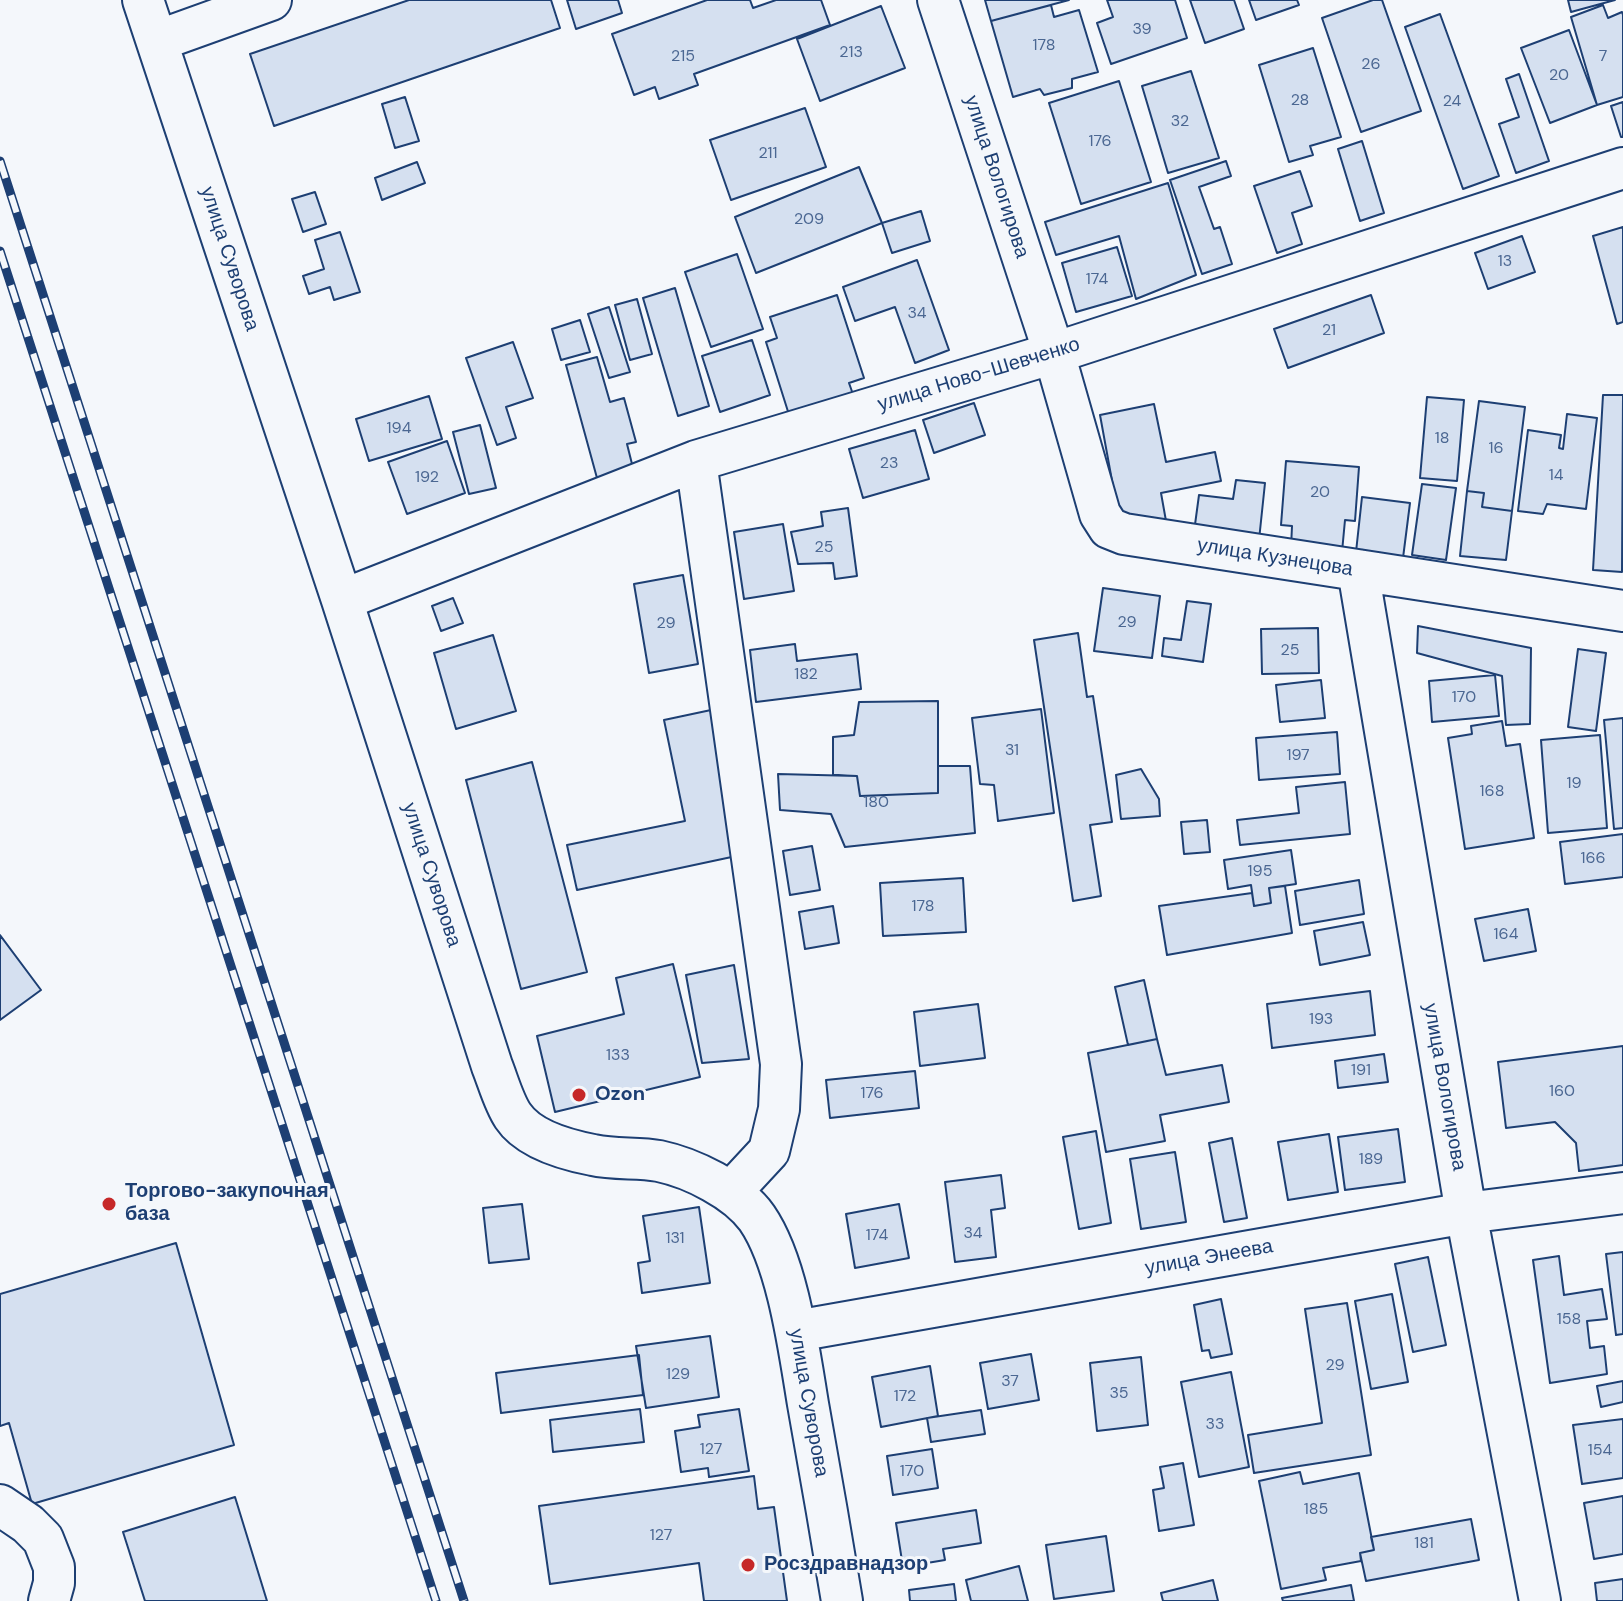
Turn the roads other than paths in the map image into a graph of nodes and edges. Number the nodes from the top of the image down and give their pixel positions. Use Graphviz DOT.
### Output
graph roads {
  1 [pos="143,0"];
  2 [pos="271,0"];
  3 [pos="938,0"];
  4 [pos="157,41"];
  5 [pos="1623,168"];
  6 [pos="1054,353"];
  7 [pos="696,461"];
  8 [pos="1358,570"];
  9 [pos="342,600"];
  10 [pos="1623,611"];
  11 [pos="731,1192"];
  12 [pos="1623,1193"];
  13 [pos="1466,1213"];
  14 [pos="796,1331"];
  15 [pos="0,1505"];
  16 [pos="49,1601"];
  17 [pos="842,1601"];
  18 [pos="1540,1601"];
  1 -- 4 [label="street, улица Суворова"];
  2 -- 4 [label="street"];
  3 -- 6 [label="street, улица Вологирова"];
  4 -- 9 [label="street, улица Суворова"];
  5 -- 6 [label="street, улица Ново-Шевченко"];
  6 -- 7 [label="street, улица Ново-Шевченко"];
  6 -- 8 [label="street, улица Кузнецова"];
  7 -- 9 [label="street, улица Ново-Шевченко"];
  7 -- 11 [label="street"];
  8 -- 10 [label="street, улица Кузнецова"];
  8 -- 13 [label="street, улица Вологирова"];
  9 -- 11 [label="street, улица Суворова"];
  11 -- 14 [label="street, улица Суворова"];
  12 -- 13 [label="street, улица Энеева"];
  13 -- 14 [label="street, улица Энеева"];
  13 -- 18 [label="street, улица Вологирова"];
  14 -- 17 [label="street, улица Суворова"];
  15 -- 16 [label="street"];
}
